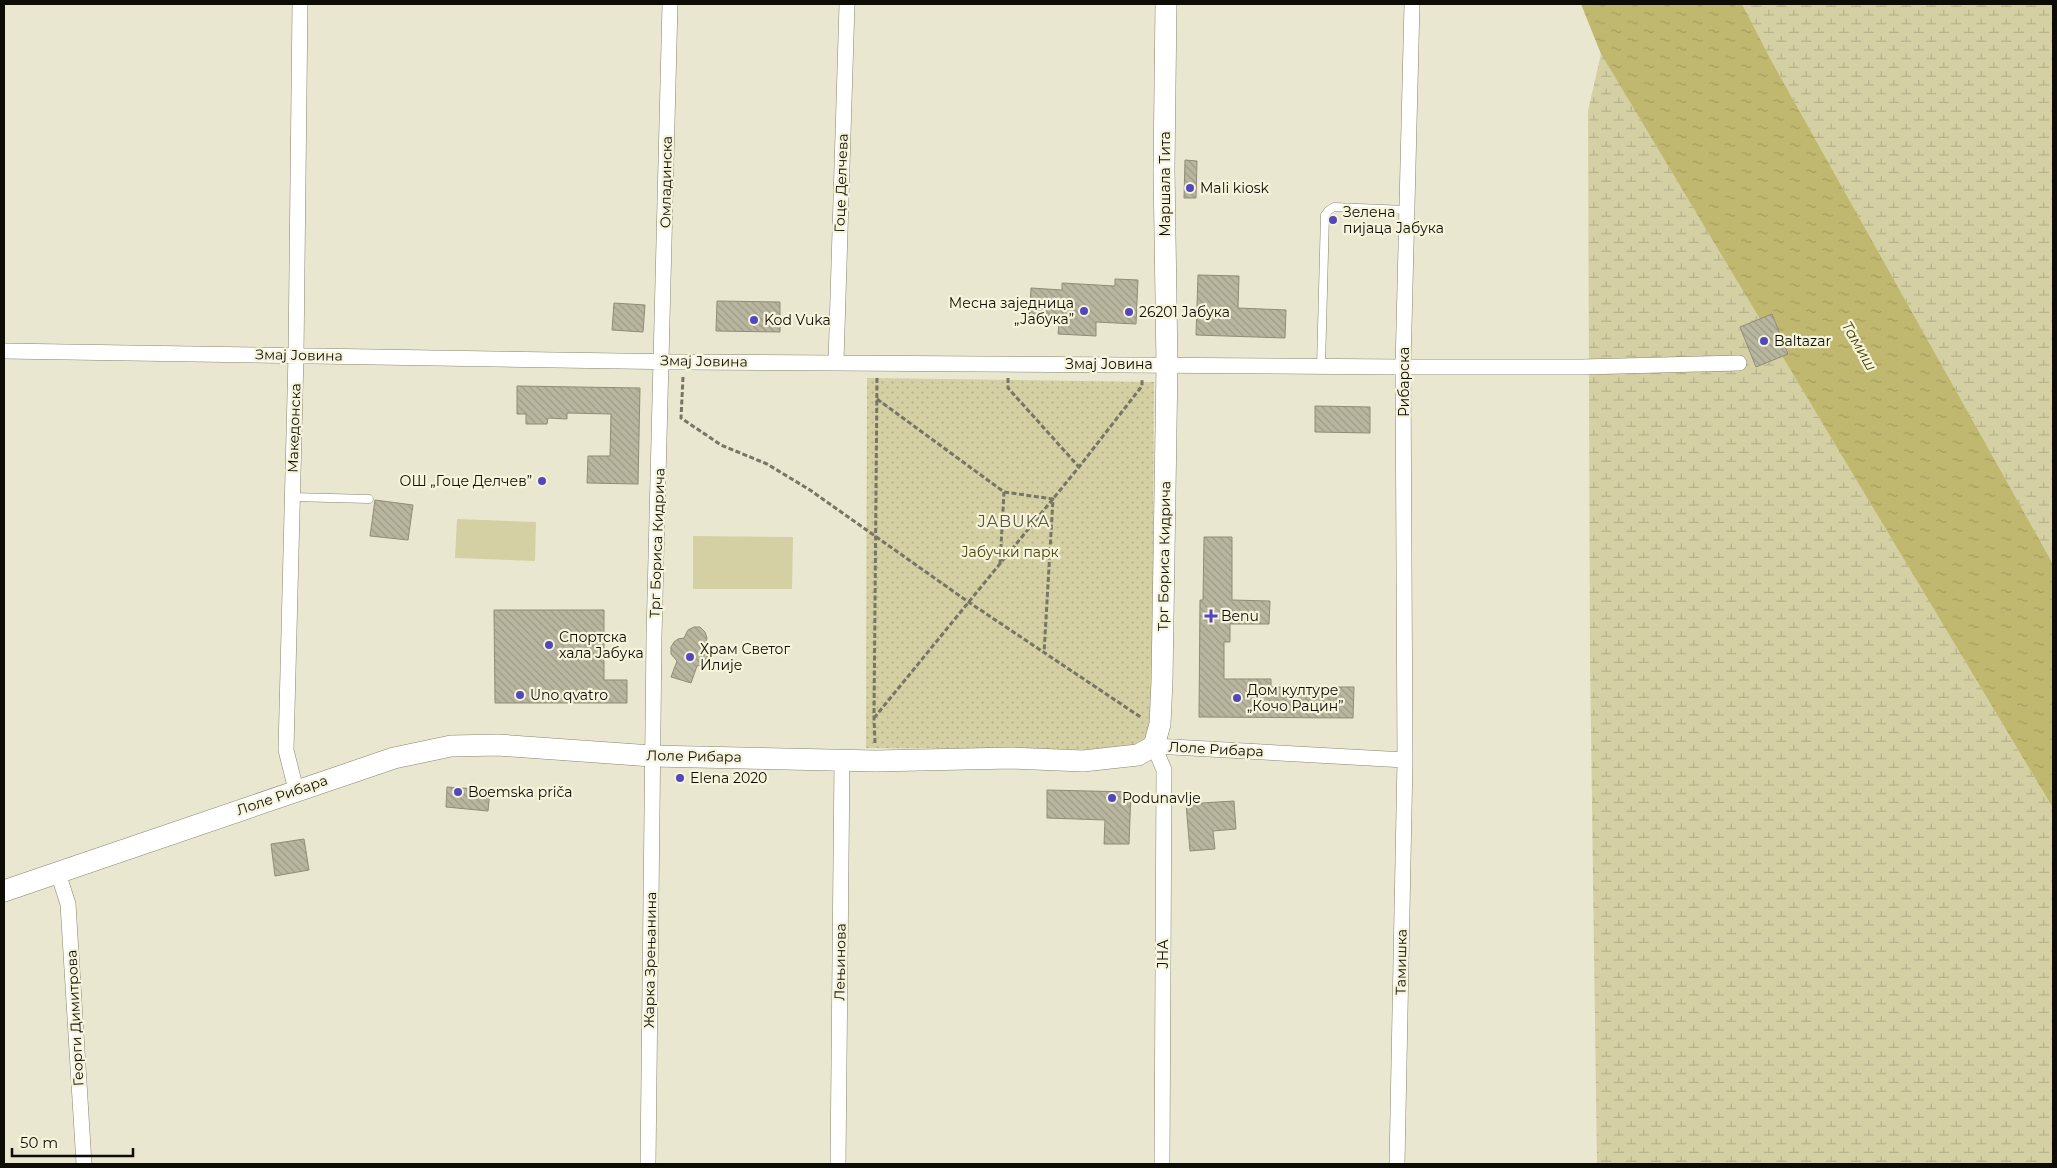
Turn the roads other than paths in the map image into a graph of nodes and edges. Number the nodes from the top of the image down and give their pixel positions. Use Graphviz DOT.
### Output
graph roads {
  1 [pos="300,4"];
  2 [pos="670,4"];
  3 [pos="846,4"];
  4 [pos="1166,4"];
  5 [pos="1412,4"];
  6 [pos="1407,210"];
  7 [pos="4,351"];
  8 [pos="296,355"];
  9 [pos="662,361"];
  10 [pos="836,362"];
  11 [pos="1738,363"];
  12 [pos="1167,364"];
  13 [pos="1321,366"];
  14 [pos="1403,367"];
  15 [pos="292,497"];
  16 [pos="369,499"];
  17 [pos="1154,746"];
  18 [pos="652,756"];
  19 [pos="842,760"];
  20 [pos="1405,760"];
  21 [pos="296,790"];
  22 [pos="58,873"];
  23 [pos="4,891"];
  24 [pos="84,1164"];
  25 [pos="648,1164"];
  26 [pos="838,1164"];
  27 [pos="1162,1164"];
  28 [pos="1397,1164"];
  1 -- 8 [label="street, Македонска"];
  2 -- 9 [label="street, Омладинска"];
  3 -- 10 [label="street, Гоце Делчева"];
  4 -- 12 [label="main road, Маршала Тита"];
  5 -- 6 [label="street, Рибарска"];
  6 -- 13 [label="lane"];
  6 -- 14 [label="street, Рибарска"];
  7 -- 8 [label="street, Змај Јовина"];
  8 -- 9 [label="street, Змај Јовина"];
  8 -- 15 [label="street, Македонска"];
  9 -- 10 [label="street, Змај Јовина"];
  9 -- 18 [label="street, Трг Бориса Кидрича"];
  10 -- 12 [label="street, Змај Јовина"];
  11 -- 14 [label="street, Змај Јовина"];
  12 -- 13 [label="street, Змај Јовина"];
  12 -- 17 [label="main road, Трг Бориса Кидрича"];
  13 -- 14 [label="street, Змај Јовина"];
  14 -- 20 [label="street, Рибарска"];
  15 -- 16 [label="lane"];
  15 -- 21 [label="street, Македонска"];
  17 -- 19 [label="main road, Лоле Рибара"];
  17 -- 20 [label="street, Лоле Рибара"];
  17 -- 27 [label="street, ЈНА"];
  18 -- 19 [label="main road, Лоле Рибара"];
  18 -- 21 [label="main road, Лоле Рибара"];
  18 -- 25 [label="street, Жарка Зрењанина"];
  19 -- 26 [label="street, Лењинова"];
  20 -- 28 [label="street, Тамишка"];
  21 -- 22 [label="main road, Лоле Рибара"];
  22 -- 23 [label="main road, Лоле Рибара"];
  22 -- 24 [label="street, Георги Димитрова"];
}
